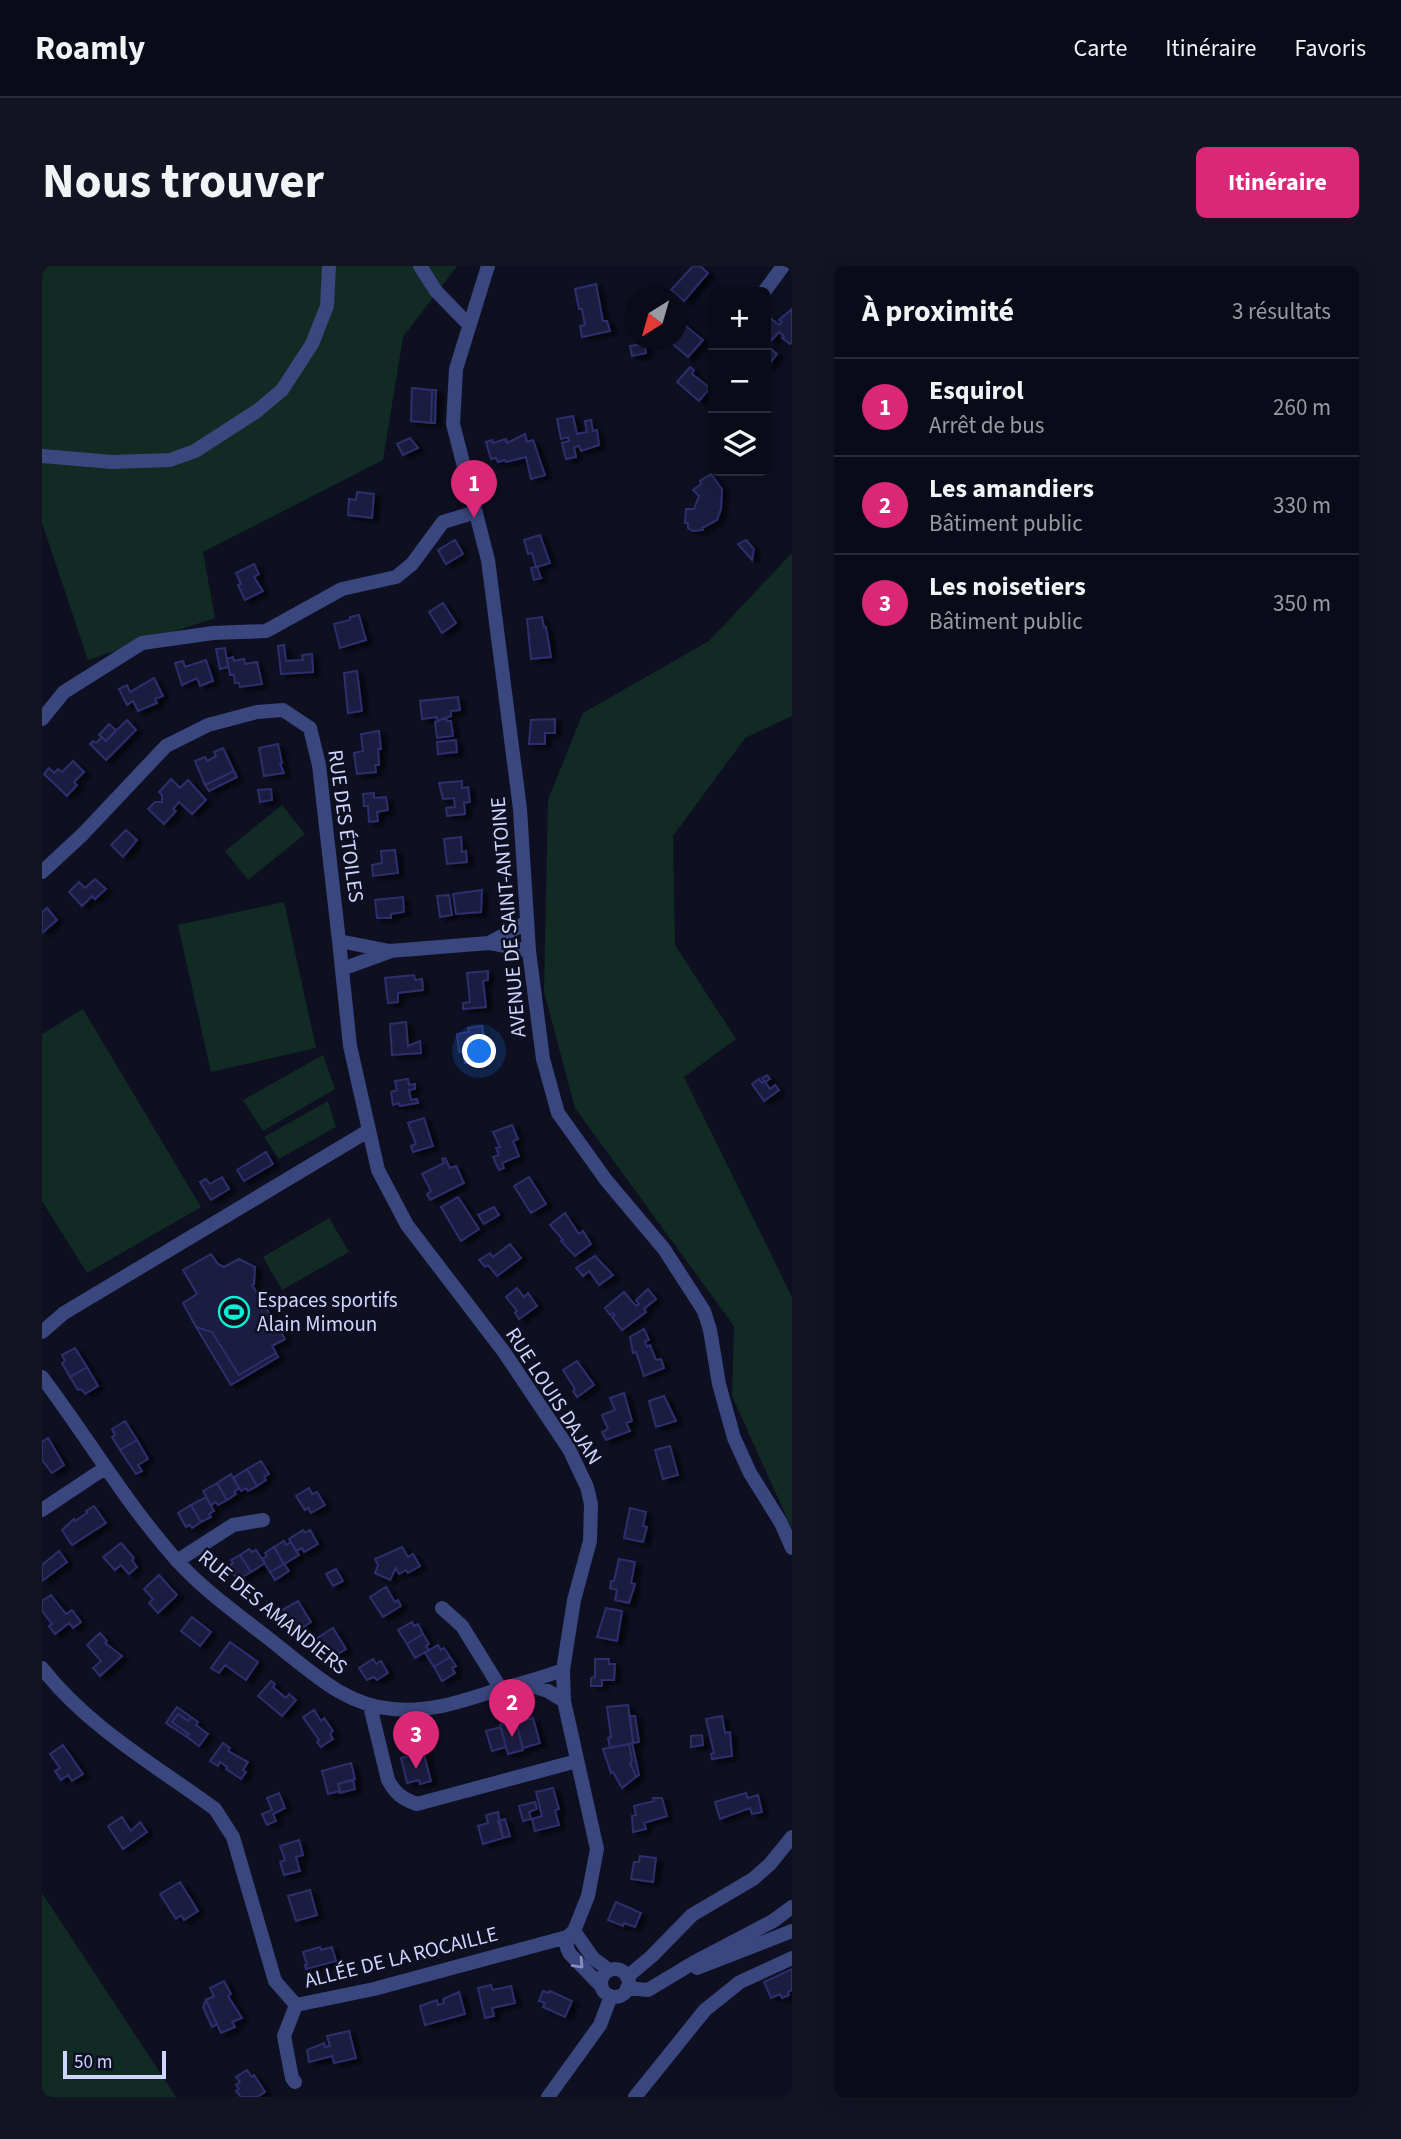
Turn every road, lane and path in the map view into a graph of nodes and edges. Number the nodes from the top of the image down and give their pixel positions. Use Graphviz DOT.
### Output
graph roads {
  1 [pos="330,266"];
  2 [pos="420,266"];
  3 [pos="488,266"];
  4 [pos="783,266"];
  5 [pos="768,287"];
  6 [pos="468,324"];
  7 [pos="42,456"];
  8 [pos="476,512"];
  9 [pos="42,719"];
  10 [pos="42,872"];
  11 [pos="527,922"];
  12 [pos="339,941"];
  13 [pos="489,943"];
  14 [pos="390,951"];
  15 [pos="529,951"];
  16 [pos="342,969"];
  17 [pos="368,1131"];
  18 [pos="42,1332"];
  19 [pos="42,1377"];
  20 [pos="105,1468"];
  21 [pos="42,1510"];
  22 [pos="263,1520"];
  23 [pos="792,1548"];
  24 [pos="177,1561"];
  25 [pos="442,1608"];
  26 [pos="42,1668"];
  27 [pos="563,1670"];
  28 [pos="524,1684"];
  29 [pos="501,1689"];
  30 [pos="565,1701"];
  31 [pos="370,1706"];
  32 [pos="577,1761"];
  33 [pos="792,1837"];
  34 [pos="792,1907"];
  35 [pos="792,1931"];
  36 [pos="570,1934"];
  37 [pos="792,1958"];
  38 [pos="693,1963"];
  39 [pos="608,1970"];
  40 [pos="627,1982"];
  41 [pos="606,1991"];
  42 [pos="296,2005"];
  43 [pos="295,2082"];
  44 [pos="548,2097"];
  45 [pos="635,2097"];
  1 -- 7 [label="street"];
  2 -- 6 [label="street"];
  3 -- 6 [label="street, AVENUE DE SAINT-ANTOINE"];
  4 -- 5 [label="street"];
  6 -- 8 [label="street, AVENUE DE SAINT-ANTOINE"];
  8 -- 9 [label="street"];
  8 -- 11 [label="street, AVENUE DE SAINT-ANTOINE"];
  10 -- 12 [label="street, RUE DES ÉTOILES"];
  11 -- 13 [label="street"];
  11 -- 15 [label="street, AVENUE DE SAINT-ANTOINE"];
  12 -- 14 [label="street"];
  12 -- 16 [label="street, RUE LOUIS DAJAN"];
  13 -- 14 [label="street"];
  13 -- 15 [label="street"];
  14 -- 16 [label="street"];
  15 -- 23 [label="street, AVENUE DE SAINT-ANTOINE"];
  16 -- 17 [label="street, RUE LOUIS DAJAN"];
  17 -- 18 [label="street"];
  17 -- 27 [label="street, RUE LOUIS DAJAN"];
  19 -- 20 [label="street, RUE DES AMANDIERS"];
  20 -- 21 [label="street"];
  20 -- 24 [label="street, RUE DES AMANDIERS"];
  22 -- 24 [label="street"];
  24 -- 31 [label="street, RUE DES AMANDIERS"];
  25 -- 29 [label="street"];
  26 -- 42 [label="street, ALLÉE DE LA ROCAILLE"];
  27 -- 28 [label="street, RUE DES AMANDIERS"];
  27 -- 30 [label="street, RUE LOUIS DAJAN"];
  28 -- 29 [label="street, RUE DES AMANDIERS"];
  28 -- 30 [label="street"];
  29 -- 31 [label="street, RUE DES AMANDIERS"];
  30 -- 32 [label="street, RUE LOUIS DAJAN"];
  31 -- 32 [label="street"];
  32 -- 36 [label="street, RUE LOUIS DAJAN"];
  33 -- 40 [label="street"];
  34 -- 38 [label="street"];
  35 -- 38 [label="street"];
  36 -- 39 [label="street"];
  36 -- 41 [label="street, one-way"];
  36 -- 42 [label="street, ALLÉE DE LA ROCAILLE"];
  37 -- 45 [label="street"];
  38 -- 40 [label="street"];
  39 -- 40 [label="street"];
  39 -- 41 [label="street"];
  40 -- 41 [label="street"];
  41 -- 44 [label="street"];
  42 -- 43 [label="street"];
}
